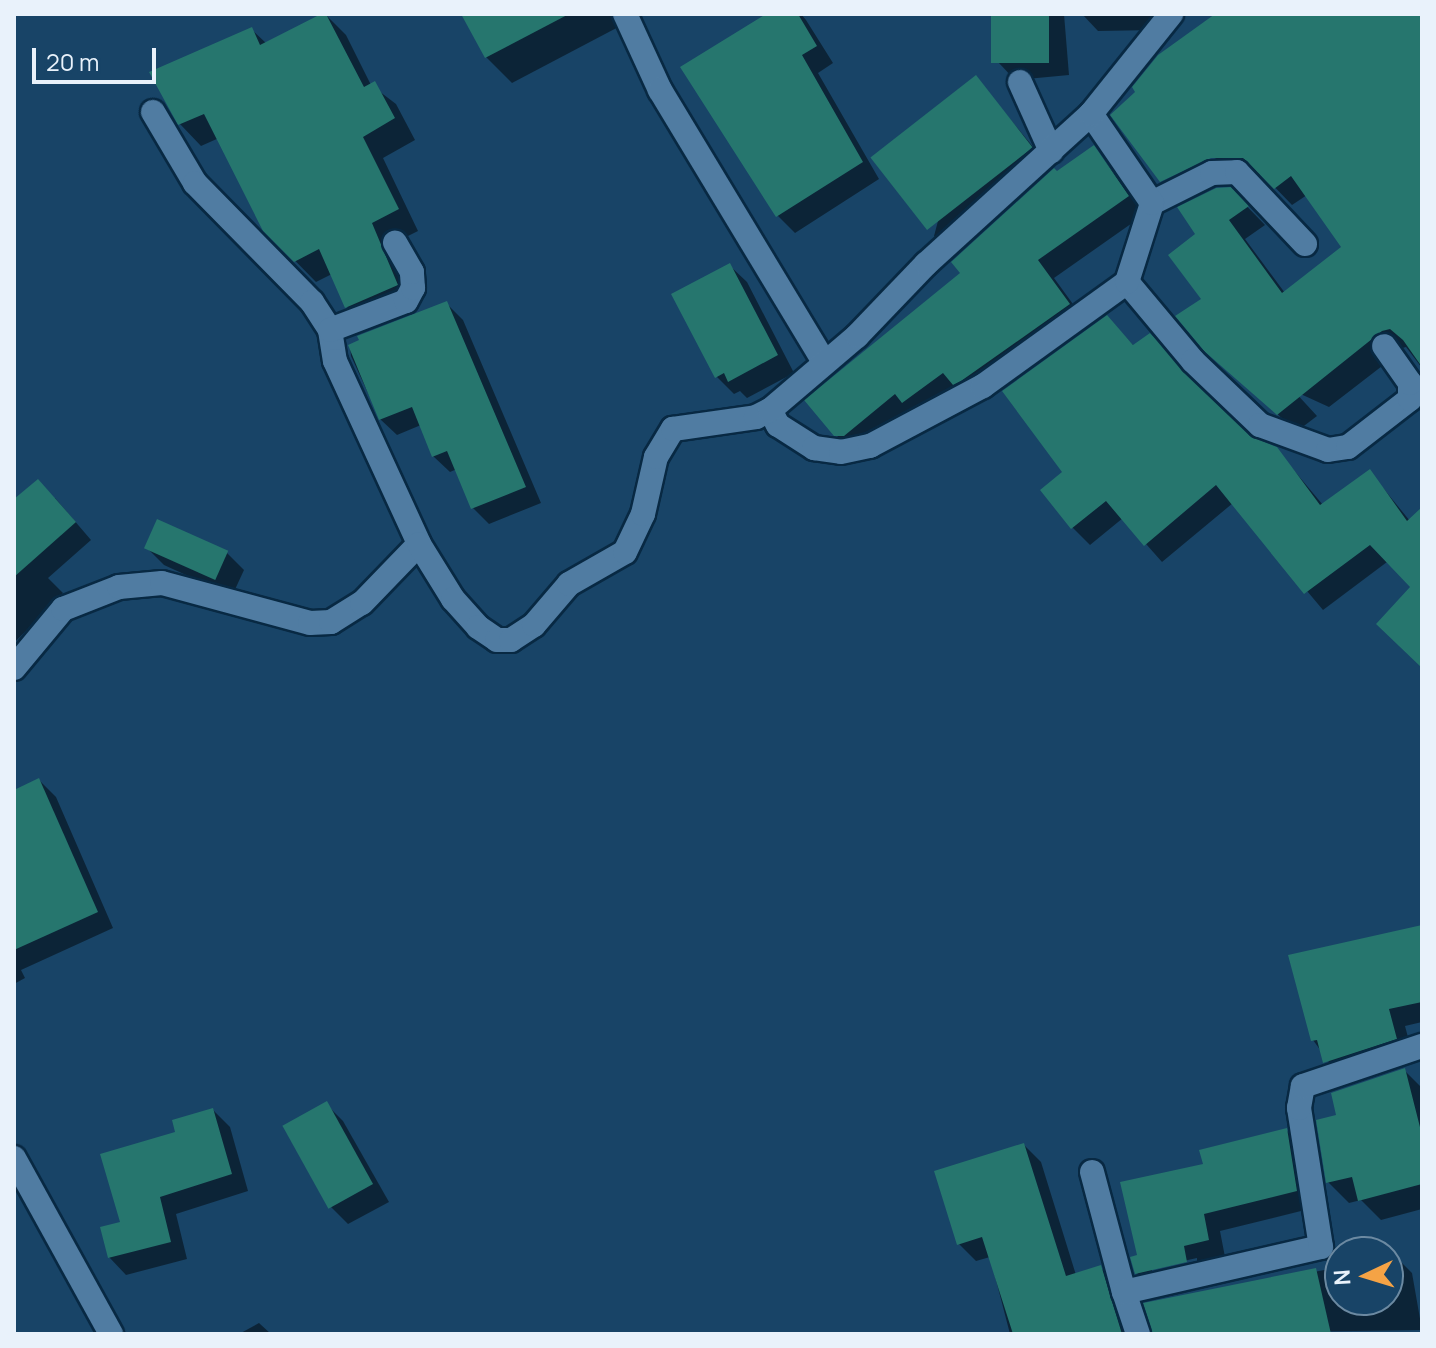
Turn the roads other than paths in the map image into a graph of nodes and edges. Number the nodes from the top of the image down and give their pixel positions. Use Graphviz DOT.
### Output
graph roads {
  1 [pos="625,14"];
  2 [pos="1171,14"];
  3 [pos="1020,82"];
  4 [pos="153,112"];
  5 [pos="1091,114"];
  6 [pos="1051,151"];
  7 [pos="1152,203"];
  8 [pos="395,243"];
  9 [pos="1305,244"];
  10 [pos="1127,282"];
  11 [pos="330,330"];
  12 [pos="1384,346"];
  13 [pos="824,362"];
  14 [pos="770,410"];
  15 [pos="419,544"];
  16 [pos="14,668"];
  17 [pos="1422,1046"];
  18 [pos="14,1158"];
  19 [pos="1092,1172"];
  20 [pos="1124,1292"];
  21 [pos="111,1334"];
  22 [pos="1138,1334"];
  1 -- 13 [label="street"];
  2 -- 5 [label="street"];
  3 -- 6 [label="street"];
  4 -- 11 [label="street"];
  5 -- 6 [label="street"];
  5 -- 7 [label="street"];
  6 -- 13 [label="street"];
  7 -- 9 [label="street"];
  7 -- 10 [label="street"];
  8 -- 11 [label="street"];
  10 -- 12 [label="street"];
  10 -- 14 [label="street"];
  11 -- 15 [label="street"];
  13 -- 14 [label="street"];
  14 -- 15 [label="street"];
  15 -- 16 [label="street"];
  17 -- 20 [label="street"];
  18 -- 21 [label="street"];
  19 -- 20 [label="street"];
  20 -- 22 [label="street"];
}
